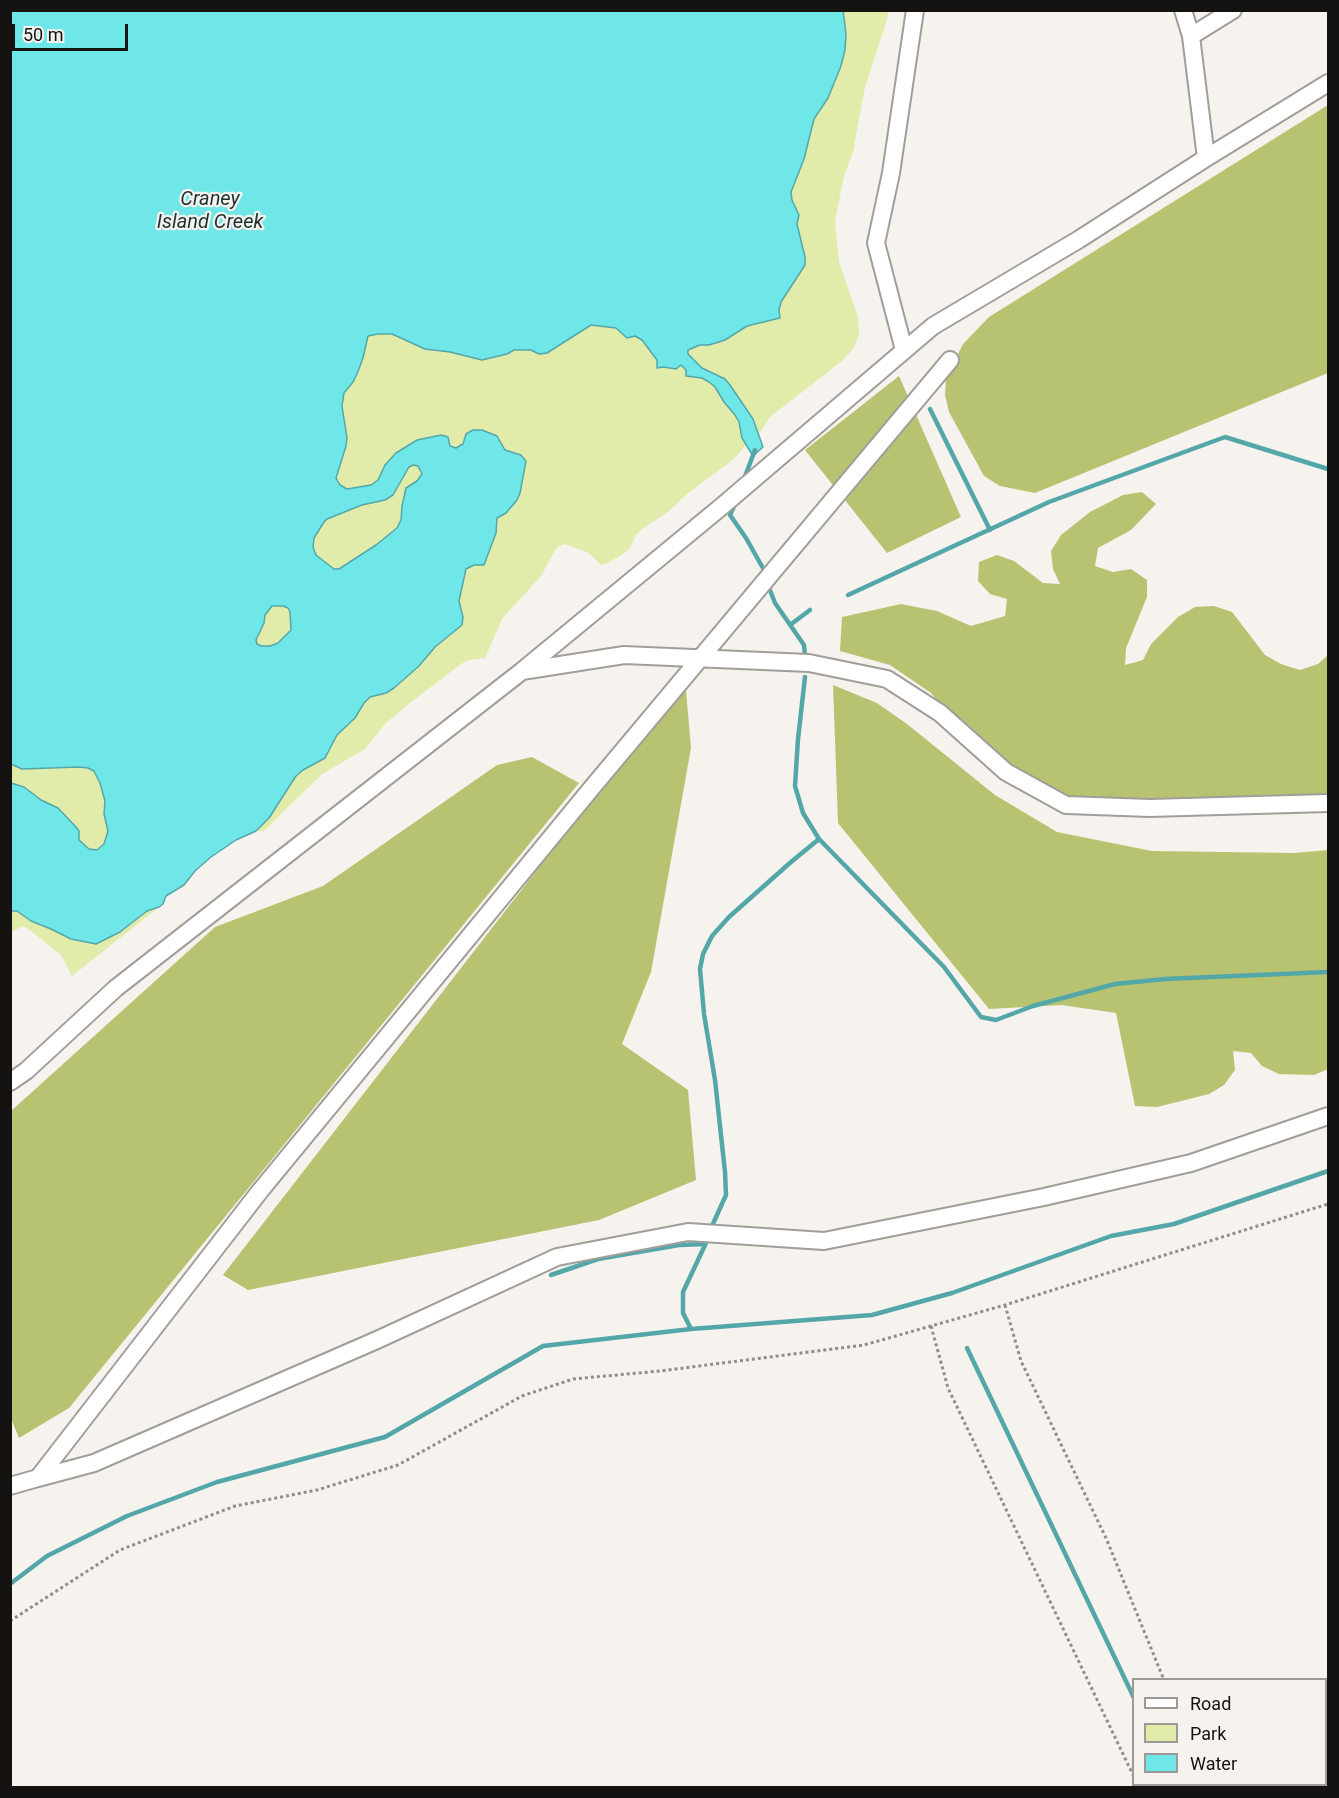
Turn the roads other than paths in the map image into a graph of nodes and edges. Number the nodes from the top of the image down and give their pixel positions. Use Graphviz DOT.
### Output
graph roads {
  1 [pos="915,10"];
  2 [pos="1183,10"];
  3 [pos="1233,10"];
  4 [pos="1191,36"];
  5 [pos="1329,83"];
  6 [pos="1206,158"];
  7 [pos="904,350"];
  8 [pos="950,360"];
  9 [pos="700,658"];
  10 [pos="522,671"];
  11 [pos="1329,803"];
  12 [pos="10,1082"];
  13 [pos="1329,1116"];
  14 [pos="38,1478"];
  15 [pos="10,1486"];
  1 -- 7 [label="lane"];
  2 -- 4 [label="lane"];
  3 -- 4 [label="lane"];
  4 -- 6 [label="lane"];
  5 -- 6 [label="lane"];
  6 -- 7 [label="lane"];
  7 -- 10 [label="lane"];
  8 -- 9 [label="lane"];
  9 -- 10 [label="lane"];
  9 -- 11 [label="lane"];
  9 -- 14 [label="lane"];
  10 -- 12 [label="lane"];
  13 -- 14 [label="lane"];
  14 -- 15 [label="lane"];
}
